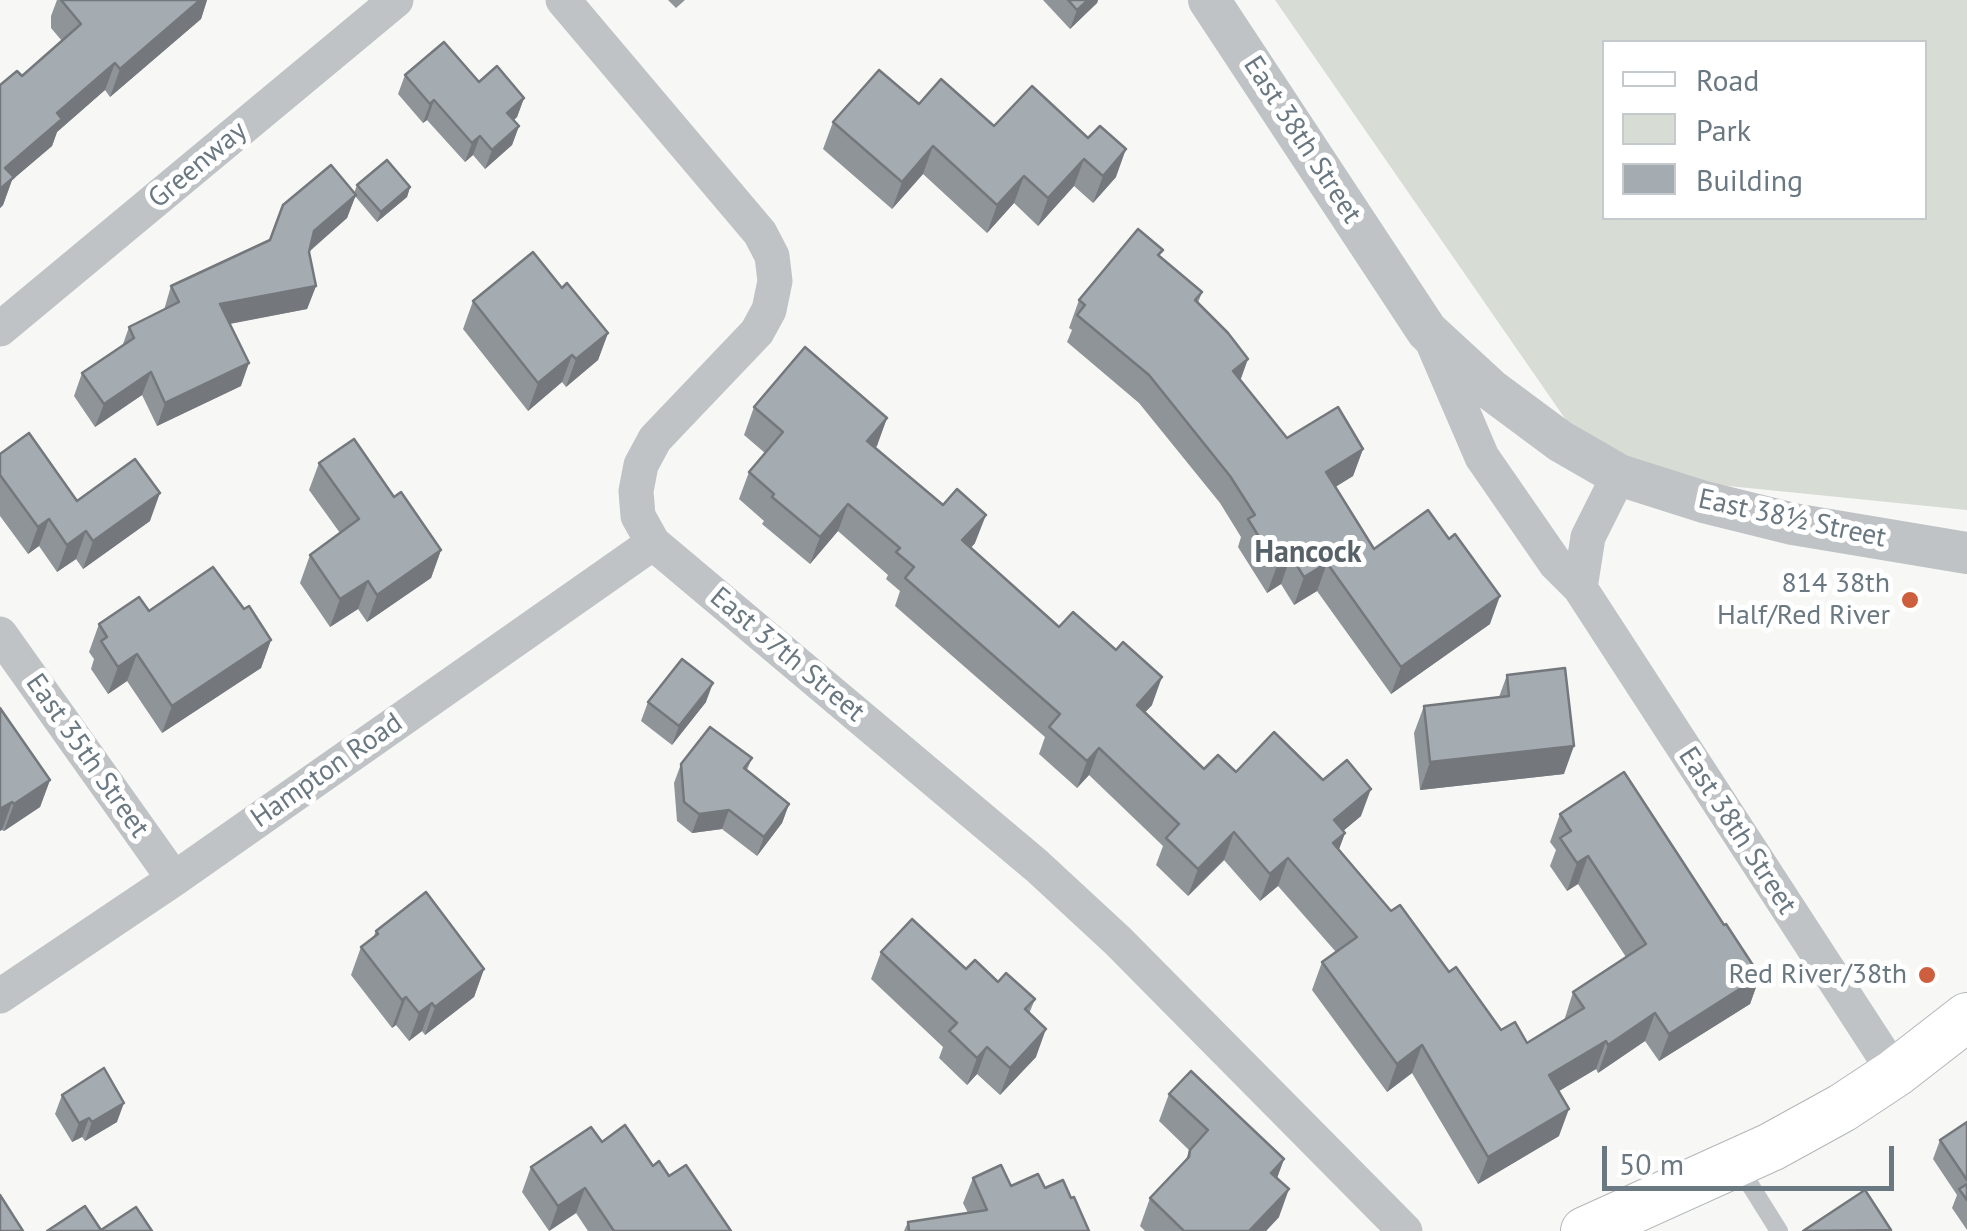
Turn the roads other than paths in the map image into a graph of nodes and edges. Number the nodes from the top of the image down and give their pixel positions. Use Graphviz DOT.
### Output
graph roads {
  1 [pos="396,0"];
  2 [pos="563,0"];
  3 [pos="1209,0"];
  4 [pos="0,329"];
  5 [pos="1427,330"];
  6 [pos="1619,475"];
  7 [pos="653,543"];
  8 [pos="1967,553"];
  9 [pos="1580,588"];
  10 [pos="0,634"];
  11 [pos="174,879"];
  12 [pos="0,996"];
  13 [pos="1967,1017"];
  14 [pos="1895,1073"];
  15 [pos="1736,1163"];
  16 [pos="1405,1231"];
  17 [pos="1584,1231"];
  18 [pos="1780,1231"];
  1 -- 4 [label="street, Greenway"];
  2 -- 7 [label="street"];
  3 -- 5 [label="street, East 38th Street"];
  5 -- 6 [label="street, East 38th Street"];
  5 -- 9 [label="street, East 38th Street"];
  6 -- 8 [label="street, East 38½ Street"];
  6 -- 9 [label="street"];
  7 -- 11 [label="street, Hampton Road"];
  7 -- 16 [label="street, East 37th Street"];
  9 -- 14 [label="street, East 38th Street"];
  10 -- 11 [label="street, East 35th Street"];
  11 -- 12 [label="street, Hampton Road"];
  13 -- 14 [label="main road"];
  14 -- 15 [label="main road"];
  15 -- 17 [label="main road"];
  15 -- 18 [label="lane"];
}
